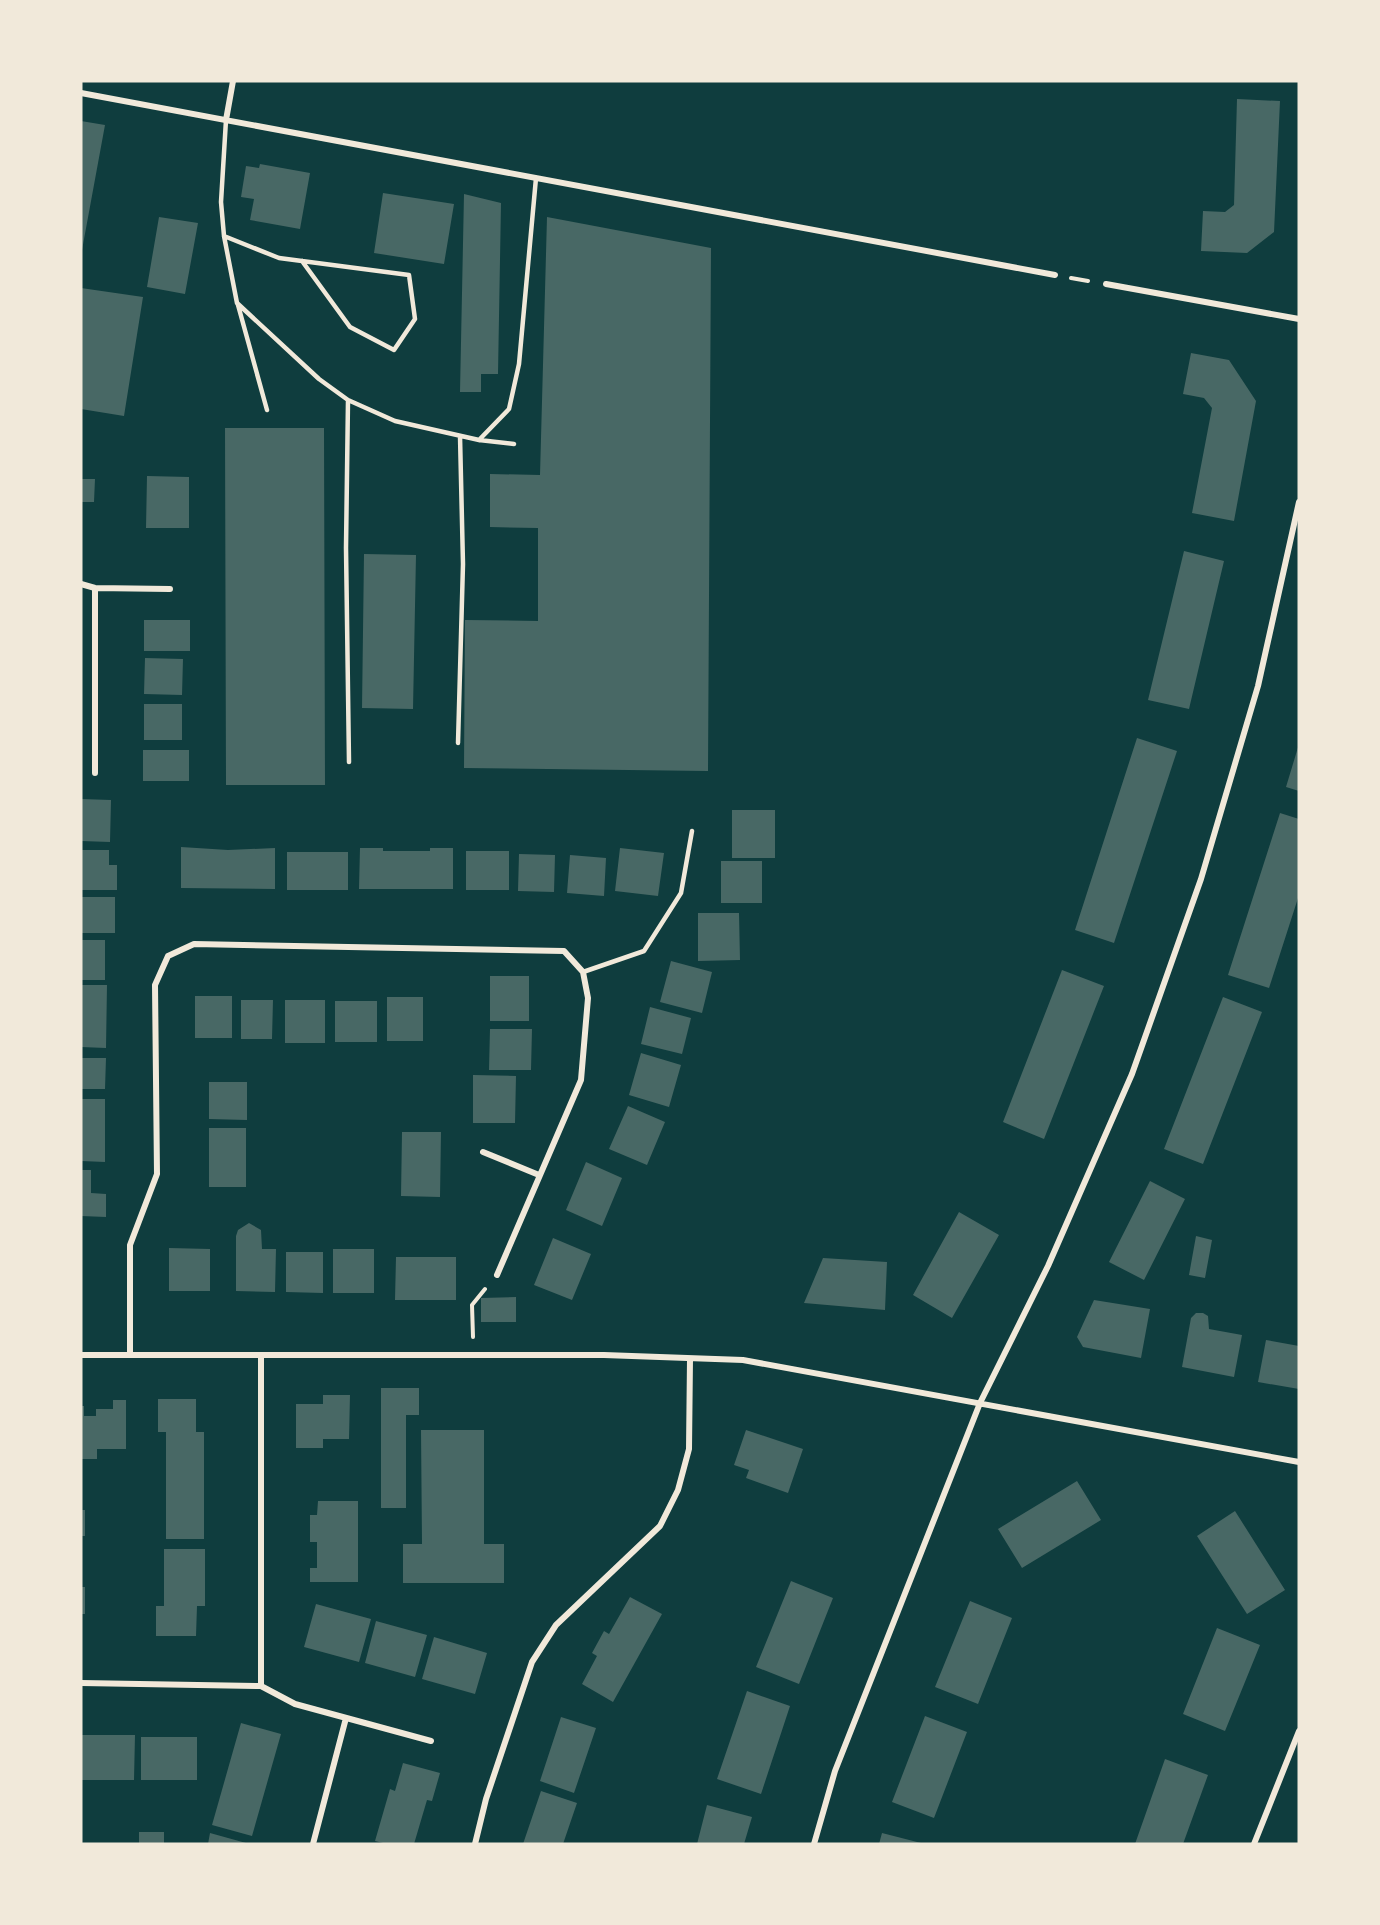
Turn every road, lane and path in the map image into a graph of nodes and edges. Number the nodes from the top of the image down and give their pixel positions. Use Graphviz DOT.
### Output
graph roads {
  1 [pos="233,81"];
  2 [pos="81,93"];
  3 [pos="226,120"];
  4 [pos="536,178"];
  5 [pos="224,236"];
  6 [pos="302,261"];
  7 [pos="1055,275"];
  8 [pos="1106,284"];
  9 [pos="237,303"];
  10 [pos="1299,319"];
  11 [pos="348,400"];
  12 [pos="267,410"];
  13 [pos="460,436"];
  14 [pos="479,440"];
  15 [pos="514,444"];
  16 [pos="1299,502"];
  17 [pos="81,584"];
  18 [pos="95,588"];
  19 [pos="170,589"];
  20 [pos="458,743"];
  21 [pos="349,762"];
  22 [pos="95,773"];
  23 [pos="692,831"];
  24 [pos="583,972"];
  25 [pos="483,1152"];
  26 [pos="539,1175"];
  27 [pos="497,1275"];
  28 [pos="81,1354"];
  29 [pos="130,1355"];
  30 [pos="261,1355"];
  31 [pos="473,1355"];
  32 [pos="690,1359"];
  33 [pos="980,1402"];
  34 [pos="1299,1462"];
  35 [pos="81,1683"];
  36 [pos="261,1686"];
  37 [pos="346,1718"];
  38 [pos="1299,1731"];
  39 [pos="431,1741"];
  40 [pos="313,1844"];
  41 [pos="475,1844"];
  42 [pos="814,1844"];
  43 [pos="1254,1844"];
  1 -- 3 [label="street"];
  2 -- 3 [label="street"];
  3 -- 4 [label="street"];
  3 -- 5 [label="lane"];
  4 -- 7 [label="street"];
  4 -- 14 [label="lane"];
  5 -- 6 [label="lane"];
  5 -- 9 [label="lane"];
  6 -- 6 [label="lane"];
  7 -- 8 [label="path"];
  8 -- 10 [label="street"];
  9 -- 11 [label="lane"];
  9 -- 12 [label="lane"];
  11 -- 13 [label="lane"];
  11 -- 21 [label="lane"];
  13 -- 14 [label="lane"];
  13 -- 20 [label="lane"];
  14 -- 15 [label="lane"];
  16 -- 33 [label="street"];
  17 -- 18 [label="street"];
  18 -- 19 [label="street"];
  18 -- 22 [label="street"];
  23 -- 24 [label="lane"];
  24 -- 26 [label="street"];
  24 -- 29 [label="street"];
  25 -- 26 [label="street"];
  26 -- 27 [label="street"];
  27 -- 31 [label="path"];
  28 -- 29 [label="street"];
  29 -- 30 [label="street"];
  30 -- 31 [label="street"];
  30 -- 36 [label="street"];
  31 -- 32 [label="street"];
  32 -- 33 [label="street"];
  32 -- 41 [label="street"];
  33 -- 34 [label="street"];
  33 -- 42 [label="street"];
  35 -- 36 [label="street"];
  36 -- 37 [label="street"];
  37 -- 39 [label="street"];
  37 -- 40 [label="street"];
  38 -- 43 [label="street"];
}
